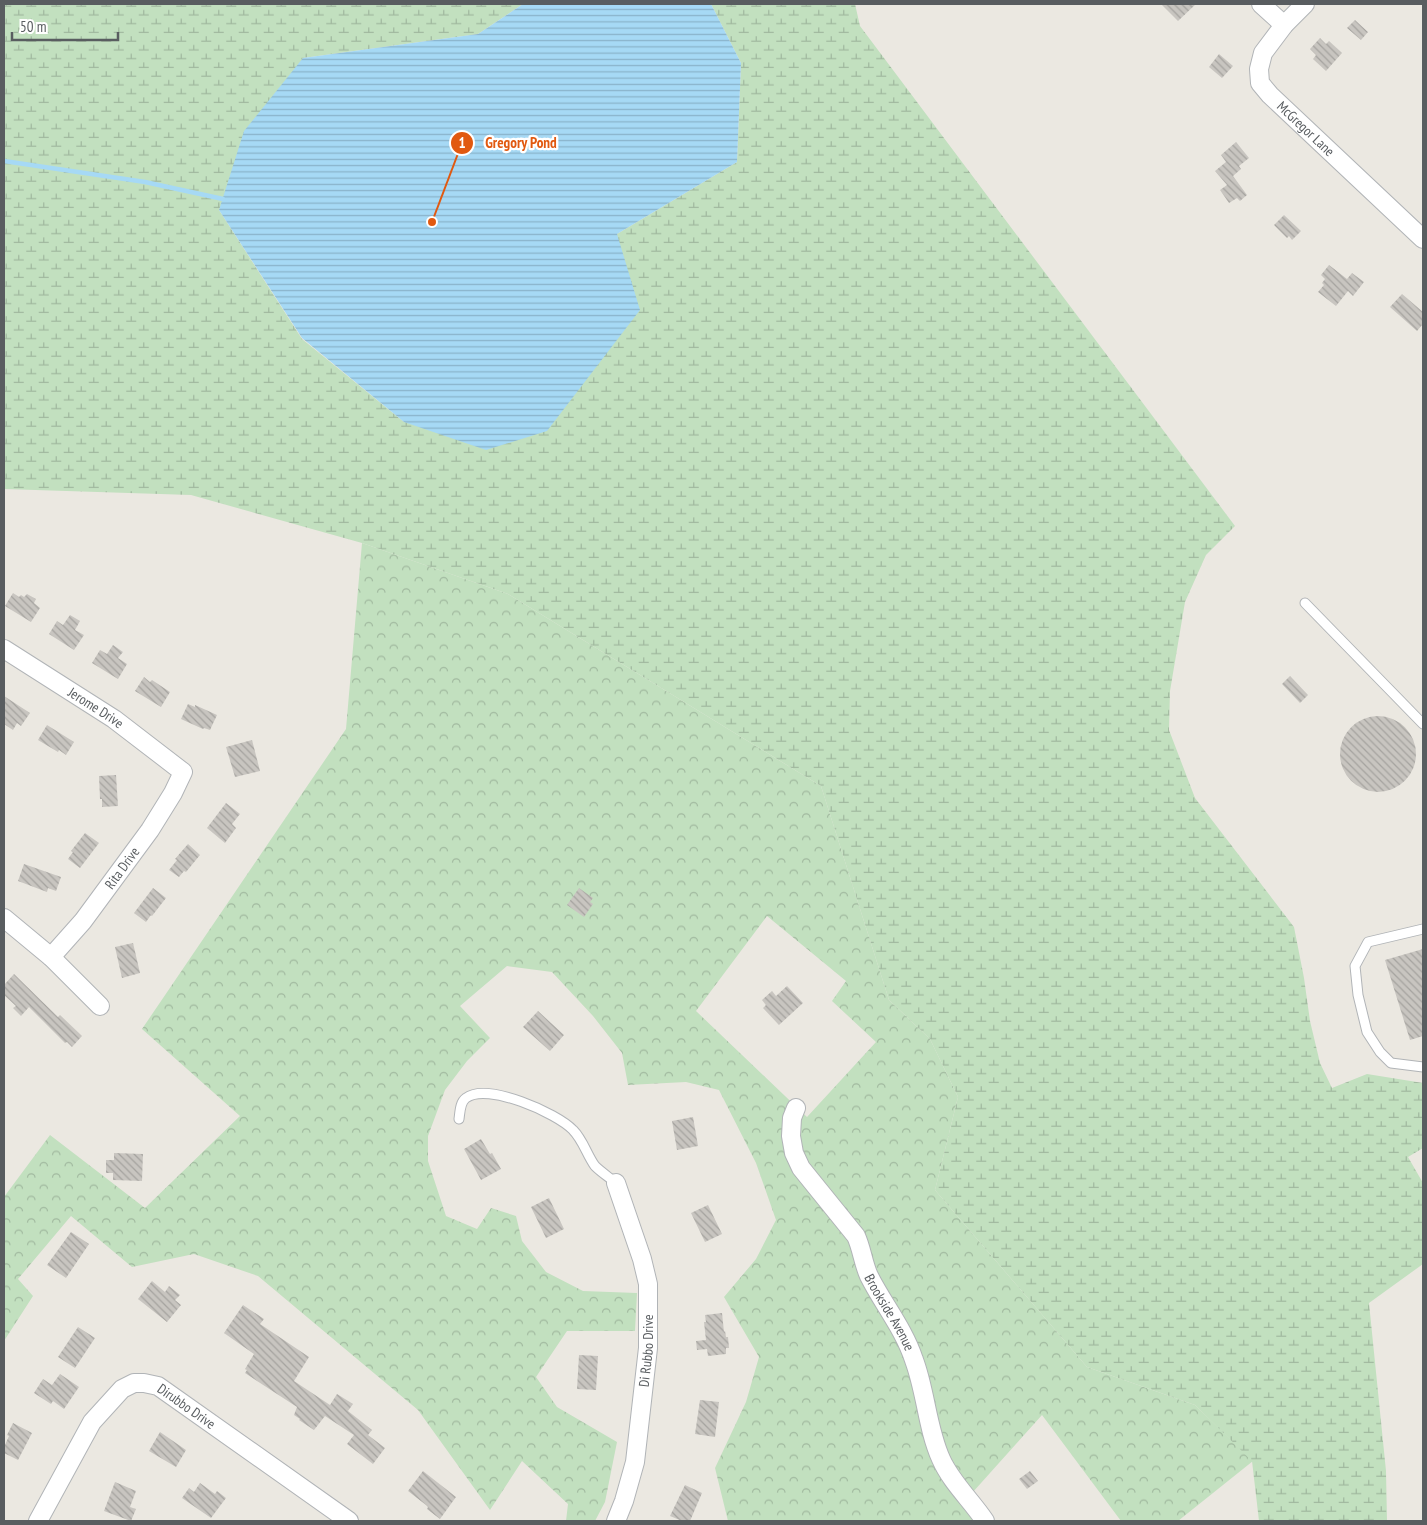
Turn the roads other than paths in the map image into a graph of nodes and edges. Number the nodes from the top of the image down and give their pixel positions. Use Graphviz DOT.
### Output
graph roads {
  1 [pos="1262,4"];
  2 [pos="1305,4"];
  3 [pos="1284,25"];
  4 [pos="1423,239"];
  5 [pos="1306,602"];
  6 [pos="4,649"];
  7 [pos="1423,724"];
  8 [pos="183,772"];
  9 [pos="4,918"];
  10 [pos="1423,929"];
  11 [pos="51,956"];
  12 [pos="100,1006"];
  13 [pos="1423,1067"];
  14 [pos="796,1108"];
  15 [pos="459,1119"];
  16 [pos="616,1183"];
  17 [pos="38,1521"];
  18 [pos="349,1521"];
  19 [pos="616,1521"];
  20 [pos="985,1521"];
  1 -- 3 [label="street"];
  2 -- 3 [label="street"];
  3 -- 4 [label="street, McGregor Lane"];
  5 -- 7 [label="lane"];
  6 -- 8 [label="street, Jerome Drive"];
  8 -- 11 [label="street, Rita Drive"];
  9 -- 11 [label="street"];
  10 -- 13 [label="lane"];
  11 -- 12 [label="street"];
  14 -- 20 [label="street, Brookside Avenue"];
  15 -- 16 [label="lane"];
  16 -- 19 [label="street, Di Rubbo Drive"];
  17 -- 18 [label="street, Dirubbo Drive"];
}
